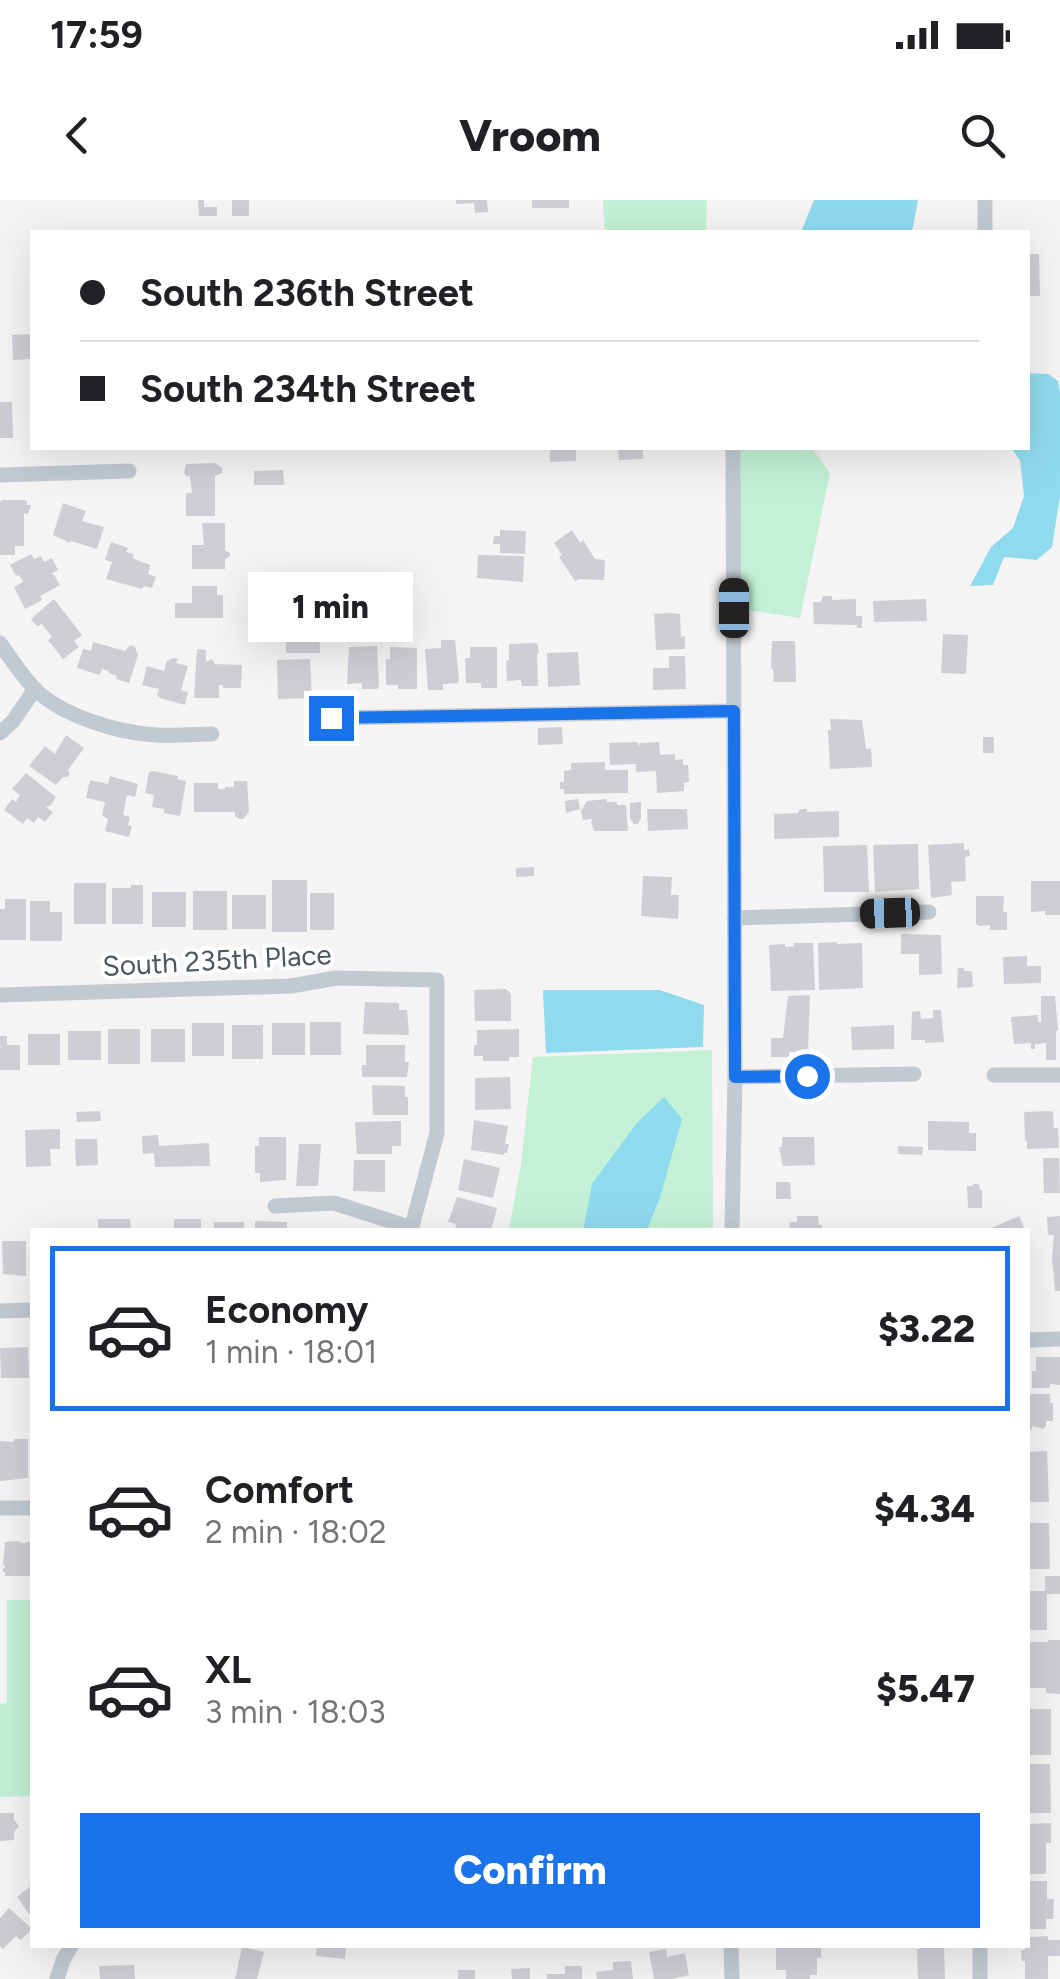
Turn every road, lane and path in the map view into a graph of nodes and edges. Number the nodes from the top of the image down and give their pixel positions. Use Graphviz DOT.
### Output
graph roads {
  1 [pos="985,200"];
  2 [pos="985,230"];
  3 [pos="734,450"];
  4 [pos="130,471"];
  5 [pos="0,475"];
  6 [pos="0,643"];
  7 [pos="35,689"];
  8 [pos="734,711"];
  9 [pos="331,718"];
  10 [pos="0,733"];
  11 [pos="212,734"];
  12 [pos="929,912"];
  13 [pos="734,918"];
  14 [pos="0,995"];
  15 [pos="914,1074"];
  16 [pos="994,1075"];
  17 [pos="1060,1075"];
  18 [pos="735,1077"];
  19 [pos="276,1206"];
  20 [pos="409,1228"];
  21 [pos="412,1228"];
  22 [pos="732,1228"];
  23 [pos="30,1310"];
  24 [pos="0,1311"];
  25 [pos="1060,1339"];
  26 [pos="1030,1340"];
  27 [pos="0,1508"];
  28 [pos="30,1508"];
  29 [pos="70,1948"];
  30 [pos="732,1948"];
  31 [pos="980,1948"];
  32 [pos="57,1979"];
  33 [pos="732,1979"];
  34 [pos="980,1979"];
  1 -- 2 [label="street"];
  3 -- 8 [label="street"];
  4 -- 5 [label="street"];
  6 -- 7 [label="street"];
  7 -- 10 [label="street"];
  7 -- 11 [label="street"];
  8 -- 9 [label="street"];
  8 -- 13 [label="street"];
  12 -- 13 [label="street"];
  13 -- 18 [label="street"];
  14 -- 21 [label="street, South 235th Place"];
  15 -- 18 [label="street"];
  16 -- 17 [label="street"];
  18 -- 22 [label="street"];
  19 -- 20 [label="street"];
  23 -- 24 [label="street"];
  25 -- 26 [label="street"];
  27 -- 28 [label="street"];
  29 -- 32 [label="street"];
  30 -- 33 [label="street"];
  31 -- 34 [label="street"];
}
